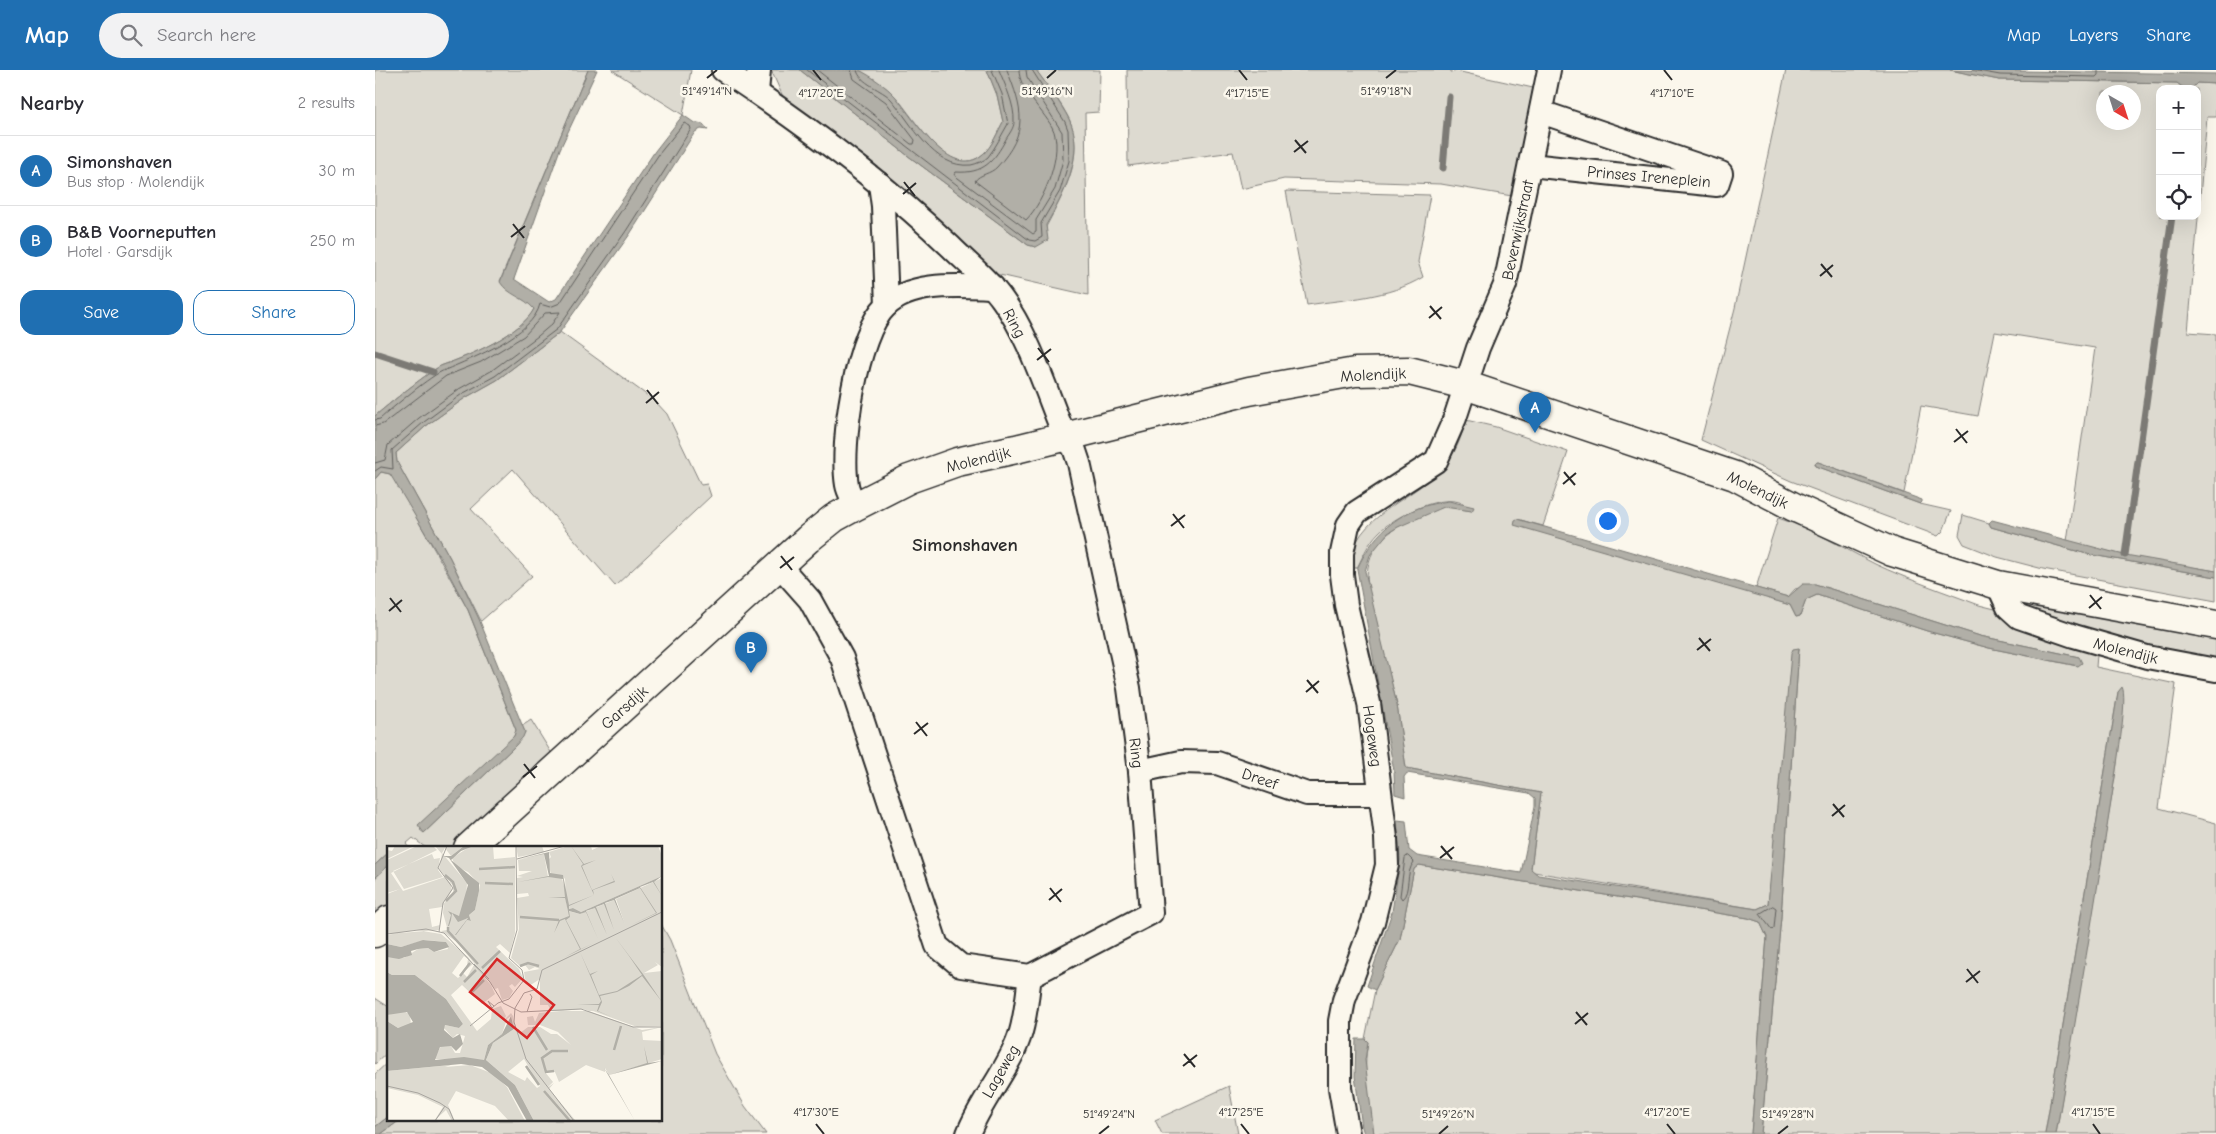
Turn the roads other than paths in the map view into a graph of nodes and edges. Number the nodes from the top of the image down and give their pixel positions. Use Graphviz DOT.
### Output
graph roads {
  1 [pos="723,70"];
  2 [pos="759,70"];
  3 [pos="1549,70"];
  4 [pos="757,92"];
  5 [pos="1541,112"];
  6 [pos="1531,165"];
  7 [pos="879,184"];
  8 [pos="993,287"];
  9 [pos="887,305"];
  10 [pos="1465,384"];
  11 [pos="1065,437"];
  12 [pos="856,506"];
  13 [pos="779,565"];
  14 [pos="1998,584"];
  15 [pos="2216,625"];
  16 [pos="2216,670"];
  17 [pos="1140,771"];
  18 [pos="1380,794"];
  19 [pos="470,846"];
  20 [pos="387,922"];
  21 [pos="375,933"];
  22 [pos="1030,976"];
  23 [pos="968,1134"];
  24 [pos="1348,1134"];
  1 -- 4 [label="street, Ring"];
  2 -- 4 [label="street"];
  3 -- 5 [label="street, Beverwijkstraat"];
  4 -- 7 [label="street, Ring"];
  5 -- 6 [label="street, Beverwijkstraat"];
  5 -- 6 [label="street, Prinses Ireneplein"];
  6 -- 10 [label="street, Beverwijkstraat"];
  7 -- 8 [label="street, Ring"];
  7 -- 9 [label="street"];
  8 -- 9 [label="street"];
  8 -- 11 [label="street, Ring"];
  9 -- 12 [label="street"];
  10 -- 11 [label="main road, Molendijk"];
  10 -- 14 [label="main road, Molendijk"];
  10 -- 18 [label="street, Hogeweg"];
  11 -- 12 [label="main road, Molendijk"];
  11 -- 17 [label="street, Ring"];
  12 -- 13 [label="main road, Molendijk"];
  13 -- 19 [label="main road, Garsdijk"];
  13 -- 22 [label="street"];
  14 -- 15 [label="main road, Molendijk"];
  14 -- 16 [label="street, Molendijk"];
  17 -- 18 [label="street, Dreef"];
  17 -- 22 [label="street, Ring"];
  18 -- 24 [label="street, Hogeweg"];
  20 -- 21 [label="main road"];
  22 -- 23 [label="street, Lageweg"];
}
